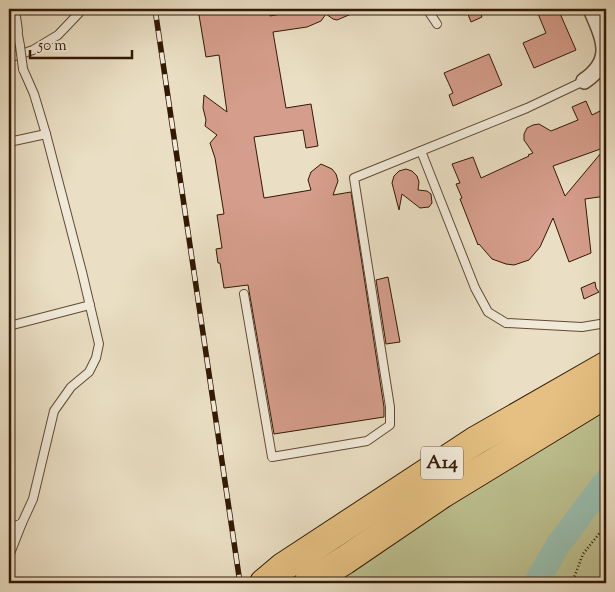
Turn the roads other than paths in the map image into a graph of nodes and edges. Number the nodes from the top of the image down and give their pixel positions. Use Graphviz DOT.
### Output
graph roads {
  1 [pos="15,9"];
  2 [pos="80,9"];
  3 [pos="427,9"];
  4 [pos="591,9"];
  5 [pos="9,20"];
  6 [pos="437,24"];
  7 [pos="18,35"];
  8 [pos="604,36"];
  9 [pos="9,58"];
  10 [pos="605,64"];
  11 [pos="584,81"];
  12 [pos="46,134"];
  13 [pos="9,142"];
  14 [pos="421,151"];
  15 [pos="244,294"];
  16 [pos="90,305"];
  17 [pos="606,323"];
  18 [pos="9,326"];
  19 [pos="606,366"];
  20 [pos="606,394"];
  21 [pos="22,523"];
  22 [pos="9,529"];
  23 [pos="9,556"];
  24 [pos="345,560"];
  25 [pos="273,575"];
  26 [pos="246,583"];
  27 [pos="308,583"];
  28 [pos="322,583"];
  1 -- 7 [label="lane"];
  2 -- 9 [label="lane"];
  3 -- 6 [label="lane"];
  4 -- 8 [label="street"];
  5 -- 7 [label="lane"];
  7 -- 12 [label="lane, bridge"];
  8 -- 10 [label="street"];
  10 -- 11 [label="street"];
  11 -- 14 [label="lane"];
  12 -- 13 [label="lane"];
  12 -- 16 [label="lane"];
  14 -- 15 [label="lane"];
  14 -- 17 [label="lane"];
  16 -- 18 [label="lane"];
  16 -- 21 [label="lane"];
  19 -- 25 [label="highway, A14"];
  20 -- 24 [label="highway, A14"];
  21 -- 22 [label="lane"];
  21 -- 23 [label="lane"];
  24 -- 27 [label="highway, A14"];
  24 -- 28 [label="highway, A14"];
  25 -- 26 [label="highway, A14"];
}
